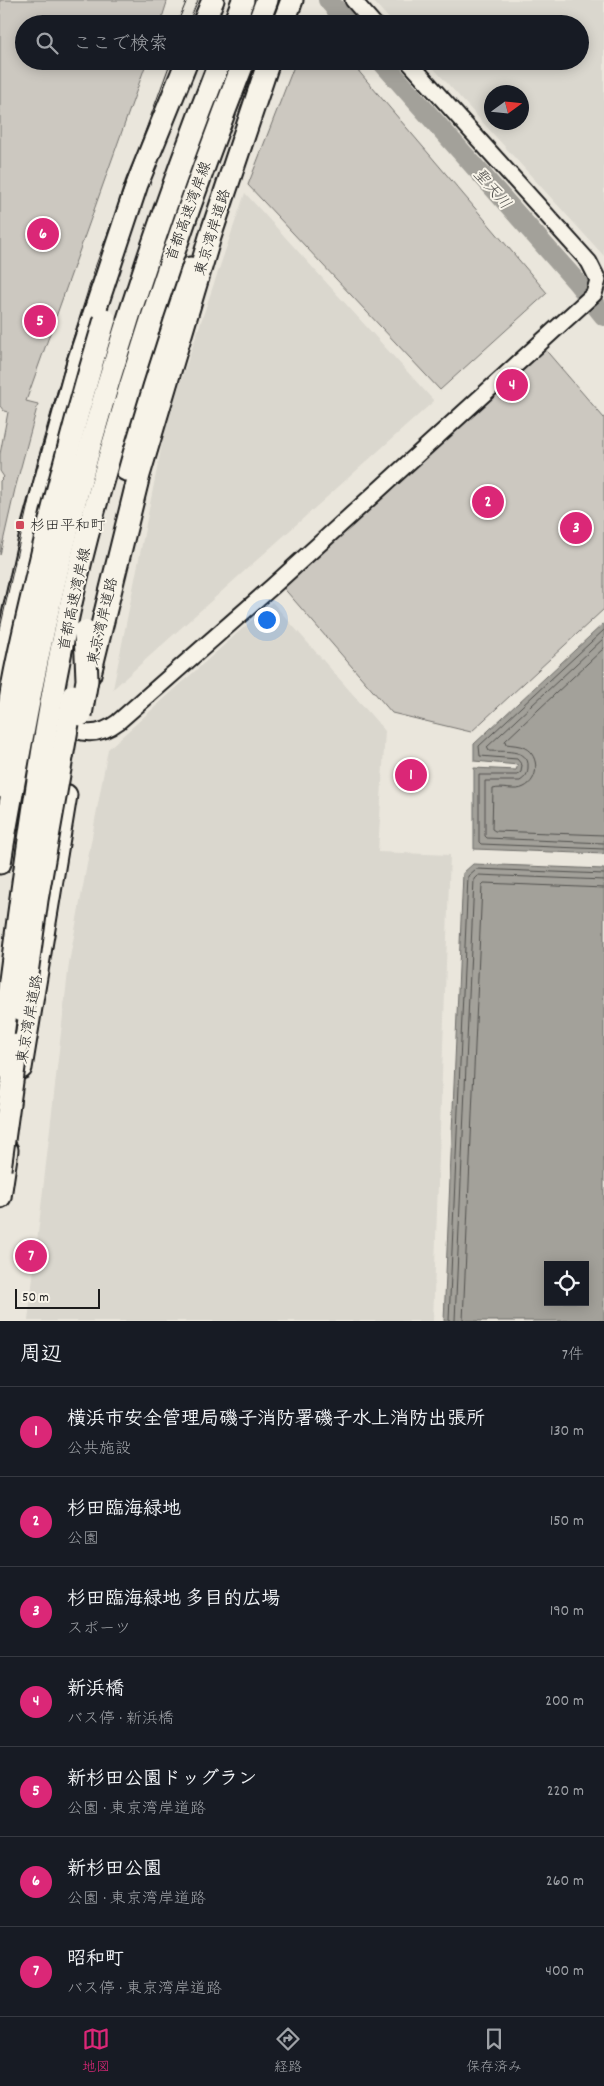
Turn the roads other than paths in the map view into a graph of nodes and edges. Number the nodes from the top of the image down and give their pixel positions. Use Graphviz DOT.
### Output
graph roads {
  1 [pos="213,0"];
  2 [pos="244,0"];
  3 [pos="267,0"];
  4 [pos="292,0"];
  5 [pos="353,0"];
  6 [pos="207,15"];
  7 [pos="238,15"];
  8 [pos="261,15"];
  9 [pos="286,15"];
  10 [pos="366,15"];
  11 [pos="183,70"];
  12 [pos="217,70"];
  13 [pos="241,70"];
  14 [pos="266,70"];
  15 [pos="416,70"];
  16 [pos="170,102"];
  17 [pos="210,236"];
  18 [pos="4,637"];
  19 [pos="0,682"];
  20 [pos="0,697"];
  21 [pos="76,732"];
  22 [pos="4,838"];
  23 [pos="0,863"];
  24 [pos="0,1067"];
  25 [pos="0,1169"];
  26 [pos="0,1197"];
  1 -- 6 [label="highway"];
  2 -- 7 [label="highway"];
  3 -- 8 [label="highway"];
  4 -- 9 [label="highway"];
  5 -- 10 [label="street"];
  11 -- 16 [label="highway"];
  12 -- 22 [label="highway, 首都高速湾岸線, bridge"];
  13 -- 24 [label="highway, 首都高速湾岸線, bridge"];
  14 -- 17 [label="highway, 東京湾岸道路"];
  15 -- 21 [label="street"];
  16 -- 18 [label="highway"];
  16 -- 22 [label="highway, bridge"];
  17 -- 21 [label="highway, 東京湾岸道路"];
  17 -- 25 [label="highway, bridge"];
  18 -- 19 [label="highway"];
  20 -- 21 [label="street"];
  21 -- 26 [label="highway, 東京湾岸道路"];
  22 -- 23 [label="highway, 首都高速湾岸線"];
}
